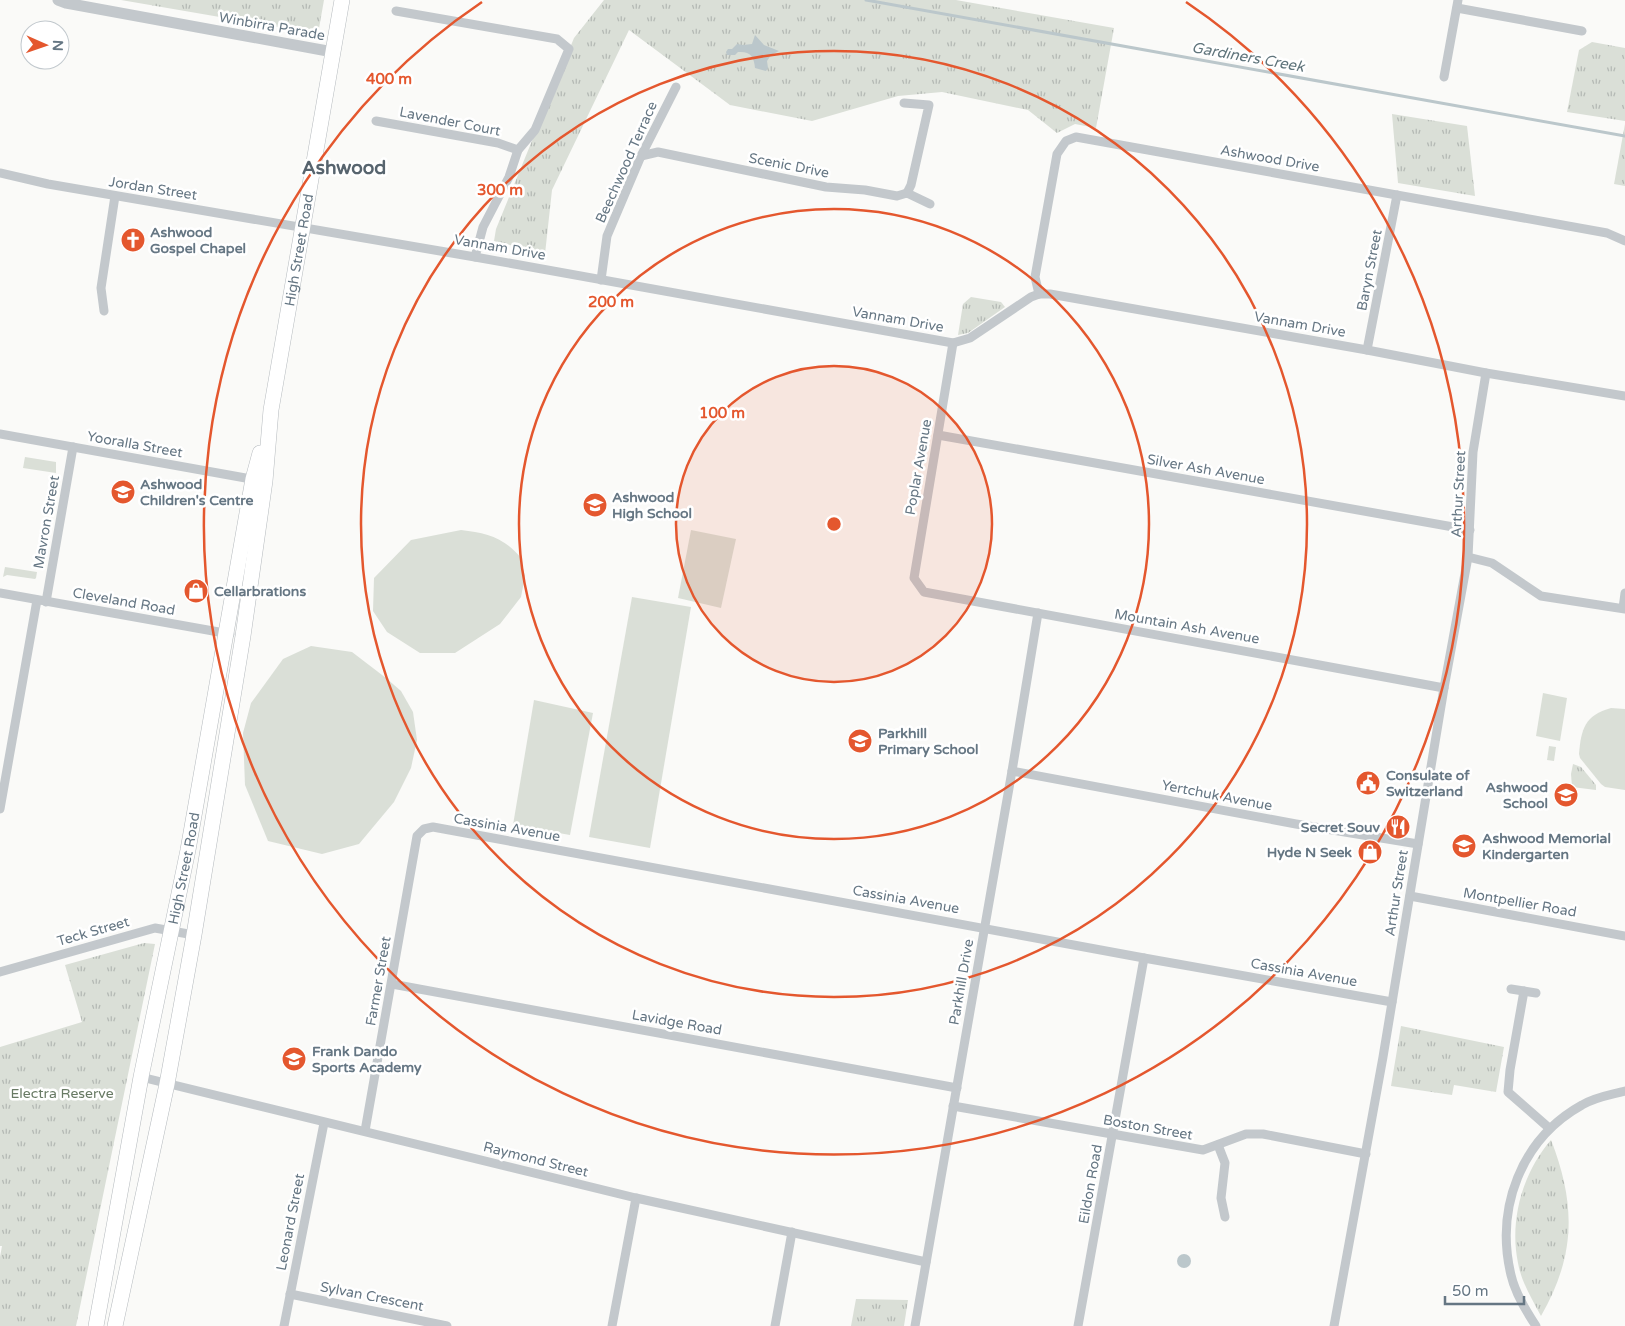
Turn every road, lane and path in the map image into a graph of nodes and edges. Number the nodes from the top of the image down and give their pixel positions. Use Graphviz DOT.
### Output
graph roads {
  1 [pos="58,0"];
  2 [pos="342,0"];
  3 [pos="1457,4"];
  4 [pos="396,11"];
  5 [pos="1582,31"];
  6 [pos="333,52"];
  7 [pos="1444,77"];
  8 [pos="676,87"];
  9 [pos="904,102"];
  10 [pos="376,121"];
  11 [pos="518,150"];
  12 [pos="641,156"];
  13 [pos="0,173"];
  14 [pos="907,193"];
  15 [pos="1397,195"];
  16 [pos="115,196"];
  17 [pos="930,204"];
  18 [pos="302,227"];
  19 [pos="1625,241"];
  20 [pos="475,257"];
  21 [pos="600,280"];
  22 [pos="1039,294"];
  23 [pos="104,311"];
  24 [pos="953,343"];
  25 [pos="1367,350"];
  26 [pos="1486,373"];
  27 [pos="1625,396"];
  28 [pos="0,434"];
  29 [pos="938,435"];
  30 [pos="73,447"];
  31 [pos="259,480"];
  32 [pos="1470,530"];
  33 [pos="1468,557"];
  34 [pos="924,592"];
  35 [pos="0,593"];
  36 [pos="1625,593"];
  37 [pos="37,600"];
  38 [pos="46,602"];
  39 [pos="1624,608"];
  40 [pos="1038,613"];
  41 [pos="227,633"];
  42 [pos="243,636"];
  43 [pos="1444,688"];
  44 [pos="1012,771"];
  45 [pos="0,809"];
  46 [pos="417,836"];
  47 [pos="1418,844"];
  48 [pos="1410,896"];
  49 [pos="984,928"];
  50 [pos="171,930"];
  51 [pos="194,935"];
  52 [pos="1625,936"];
  53 [pos="1144,958"];
  54 [pos="0,972"];
  55 [pos="392,984"];
  56 [pos="1511,988"];
  57 [pos="1524,991"];
  58 [pos="1536,993"];
  59 [pos="1392,1002"];
  60 [pos="141,1077"];
  61 [pos="166,1084"];
  62 [pos="957,1088"];
  63 [pos="1625,1091"];
  64 [pos="953,1106"];
  65 [pos="324,1123"];
  66 [pos="1549,1128"];
  67 [pos="365,1131"];
  68 [pos="1112,1135"];
  69 [pos="1218,1145"];
  70 [pos="1366,1154"];
  71 [pos="636,1198"];
  72 [pos="1225,1217"];
  73 [pos="792,1232"];
  74 [pos="926,1262"];
  75 [pos="290,1294"];
  76 [pos="96,1326"];
  77 [pos="115,1326"];
  78 [pos="284,1326"];
  79 [pos="447,1326"];
  80 [pos="612,1326"];
  81 [pos="775,1326"];
  82 [pos="914,1326"];
  83 [pos="1078,1326"];
  84 [pos="1334,1326"];
  85 [pos="1535,1326"];
  1 -- 6 [label="street, Winbirra Parade"];
  2 -- 6 [label="main road, High Street Road"];
  3 -- 5 [label="street"];
  3 -- 7 [label="street"];
  4 -- 11 [label="street"];
  6 -- 18 [label="main road, High Street Road"];
  8 -- 12 [label="street, Beechwood Terrace"];
  9 -- 14 [label="street"];
  10 -- 11 [label="street, Lavender Court"];
  11 -- 20 [label="street"];
  12 -- 14 [label="street, Scenic Drive"];
  12 -- 21 [label="street, Beechwood Terrace"];
  13 -- 16 [label="street, Jordan Street"];
  14 -- 17 [label="street, Scenic Drive"];
  15 -- 19 [label="street, Ashwood Drive"];
  15 -- 22 [label="street, Ashwood Drive"];
  15 -- 25 [label="street, Baryn Street"];
  16 -- 18 [label="street, Jordan Street"];
  16 -- 23 [label="street"];
  18 -- 20 [label="street, Vannam Drive"];
  18 -- 31 [label="main road, High Street Road"];
  20 -- 21 [label="street, Vannam Drive"];
  21 -- 24 [label="street, Vannam Drive"];
  22 -- 24 [label="street, Vannam Drive"];
  22 -- 25 [label="street, Vannam Drive"];
  24 -- 29 [label="street, Poplar Avenue"];
  25 -- 26 [label="street, Vannam Drive"];
  26 -- 27 [label="street, Vannam Drive"];
  26 -- 32 [label="street, Arthur Street"];
  28 -- 30 [label="street, Yooralla Street"];
  29 -- 32 [label="street, Silver Ash Avenue"];
  29 -- 34 [label="street, Poplar Avenue"];
  30 -- 31 [label="street, Yooralla Street"];
  30 -- 38 [label="street, Mavron Street"];
  31 -- 41 [label="main road, High Street Road"];
  31 -- 42 [label="main road, High Street Road"];
  32 -- 33 [label="street, Arthur Street"];
  33 -- 39 [label="street"];
  33 -- 43 [label="street, Arthur Street"];
  34 -- 40 [label="street, Mountain Ash Avenue"];
  35 -- 37 [label="street, Cleveland Road"];
  36 -- 39 [label="street"];
  37 -- 38 [label="street, Cleveland Road"];
  37 -- 45 [label="street"];
  38 -- 41 [label="street, Cleveland Road"];
  40 -- 43 [label="street, Mountain Ash Avenue"];
  40 -- 44 [label="street, Parkhill Drive"];
  41 -- 42 [label="street, Cleveland Road"];
  41 -- 50 [label="main road, High Street Road"];
  42 -- 51 [label="main road, High Street Road"];
  43 -- 47 [label="street, Arthur Street"];
  44 -- 47 [label="street, Yertchuk Avenue"];
  44 -- 49 [label="street, Parkhill Drive"];
  46 -- 49 [label="street, Cassinia Avenue"];
  46 -- 55 [label="street, Farmer Street"];
  47 -- 48 [label="street, Arthur Street"];
  48 -- 52 [label="street, Montpellier Road"];
  48 -- 59 [label="street, Arthur Street"];
  49 -- 53 [label="street, Cassinia Avenue"];
  49 -- 62 [label="street, Parkhill Drive"];
  50 -- 51 [label="street, Teck Street"];
  50 -- 54 [label="street, Teck Street"];
  50 -- 60 [label="main road, High Street Road"];
  51 -- 61 [label="main road, High Street Road"];
  53 -- 59 [label="street, Cassinia Avenue"];
  53 -- 68 [label="street, Eildon Road"];
  55 -- 62 [label="street, Lavidge Road"];
  55 -- 67 [label="street, Farmer Street"];
  56 -- 57 [label="street"];
  57 -- 58 [label="street"];
  57 -- 66 [label="street"];
  59 -- 70 [label="street, Arthur Street"];
  60 -- 61 [label="street, Raymond Street"];
  60 -- 76 [label="main road, High Street Road"];
  61 -- 65 [label="street, Raymond Street"];
  61 -- 77 [label="main road, High Street Road"];
  62 -- 64 [label="street, Parkhill Drive"];
  63 -- 66 [label="street"];
  64 -- 68 [label="street, Boston Street"];
  64 -- 74 [label="street, Parkhill Drive"];
  65 -- 67 [label="street, Raymond Street"];
  65 -- 75 [label="street, Leonard Street"];
  66 -- 85 [label="street"];
  67 -- 71 [label="street, Raymond Street"];
  68 -- 69 [label="street, Boston Street"];
  68 -- 83 [label="street, Eildon Road"];
  69 -- 70 [label="street, Boston Street"];
  69 -- 72 [label="street"];
  70 -- 84 [label="street, Arthur Street"];
  71 -- 73 [label="street, Raymond Street"];
  71 -- 80 [label="street"];
  73 -- 74 [label="street, Raymond Street"];
  73 -- 81 [label="street"];
  74 -- 82 [label="street, Parkhill Drive"];
  75 -- 78 [label="street, Leonard Street"];
  75 -- 79 [label="street, Sylvan Crescent"];
}
